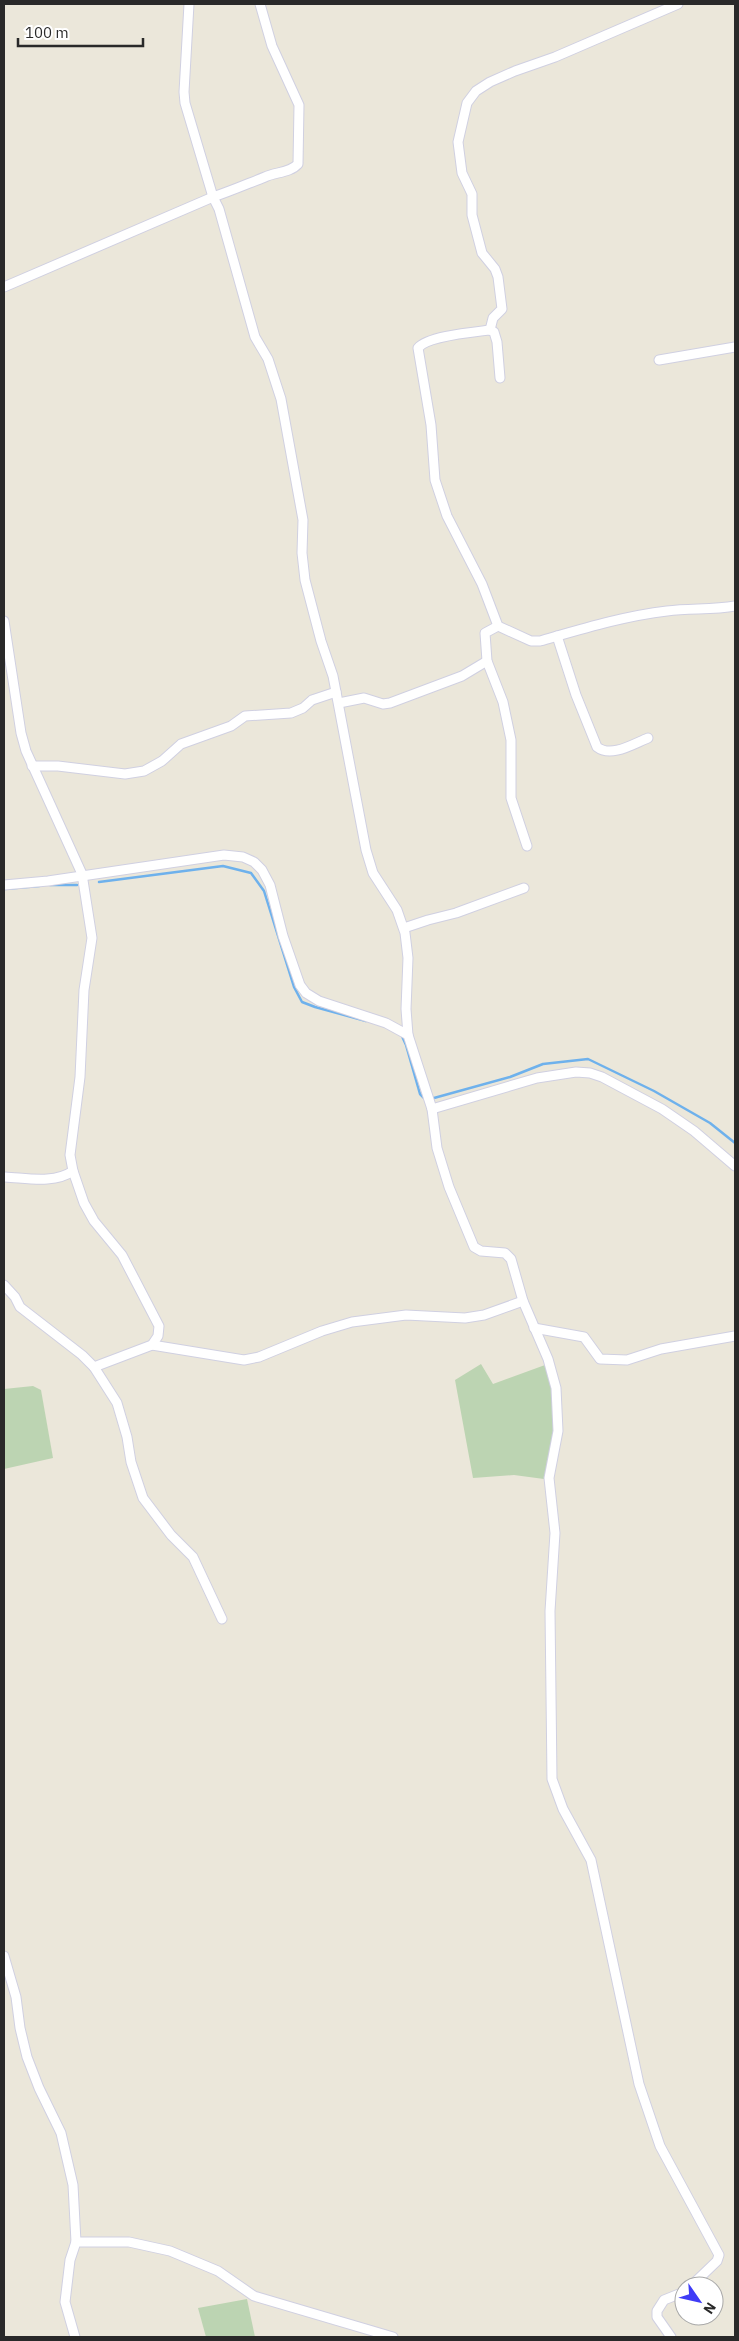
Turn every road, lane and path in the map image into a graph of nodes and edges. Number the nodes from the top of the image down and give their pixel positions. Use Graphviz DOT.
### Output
graph roads {
  1 [pos="189,4"];
  2 [pos="260,4"];
  3 [pos="678,4"];
  4 [pos="213,197"];
  5 [pos="4,287"];
  6 [pos="490,330"];
  7 [pos="735,347"];
  8 [pos="659,360"];
  9 [pos="500,378"];
  10 [pos="735,606"];
  11 [pos="4,620"];
  12 [pos="498,626"];
  13 [pos="557,636"];
  14 [pos="487,661"];
  15 [pos="336,692"];
  16 [pos="340,703"];
  17 [pos="648,738"];
  18 [pos="32,766"];
  19 [pos="527,846"];
  20 [pos="82,874"];
  21 [pos="4,885"];
  22 [pos="524,888"];
  23 [pos="404,928"];
  24 [pos="408,1035"];
  25 [pos="432,1109"];
  26 [pos="735,1166"];
  27 [pos="73,1171"];
  28 [pos="5,1177"];
  29 [pos="4,1285"];
  30 [pos="523,1301"];
  31 [pos="534,1328"];
  32 [pos="735,1336"];
  33 [pos="152,1345"];
  34 [pos="94,1367"];
  35 [pos="222,1619"];
  36 [pos="4,1956"];
  37 [pos="76,2242"];
  38 [pos="701,2276"];
  39 [pos="674,2296"];
  40 [pos="75,2337"];
  41 [pos="393,2337"];
  42 [pos="671,2337"];
  1 -- 4 [label="street"];
  2 -- 4 [label="street"];
  3 -- 6 [label="street"];
  4 -- 5 [label="street"];
  4 -- 15 [label="street"];
  6 -- 9 [label="street"];
  6 -- 12 [label="street"];
  7 -- 8 [label="street"];
  10 -- 13 [label="street"];
  11 -- 18 [label="street"];
  12 -- 13 [label="street"];
  12 -- 14 [label="street"];
  13 -- 17 [label="street"];
  14 -- 16 [label="street"];
  14 -- 19 [label="street"];
  15 -- 16 [label="street"];
  15 -- 18 [label="street"];
  16 -- 23 [label="street"];
  18 -- 20 [label="street"];
  20 -- 21 [label="street"];
  20 -- 24 [label="street"];
  20 -- 27 [label="street"];
  22 -- 23 [label="street"];
  23 -- 24 [label="street"];
  24 -- 25 [label="street"];
  25 -- 26 [label="street"];
  25 -- 30 [label="street"];
  27 -- 28 [label="street"];
  27 -- 33 [label="street"];
  29 -- 34 [label="street"];
  30 -- 31 [label="street"];
  30 -- 33 [label="street"];
  31 -- 32 [label="street"];
  31 -- 38 [label="street"];
  33 -- 34 [label="street"];
  34 -- 35 [label="street"];
  36 -- 37 [label="street"];
  37 -- 40 [label="street"];
  37 -- 41 [label="street"];
  39 -- 42 [label="street"];
}
